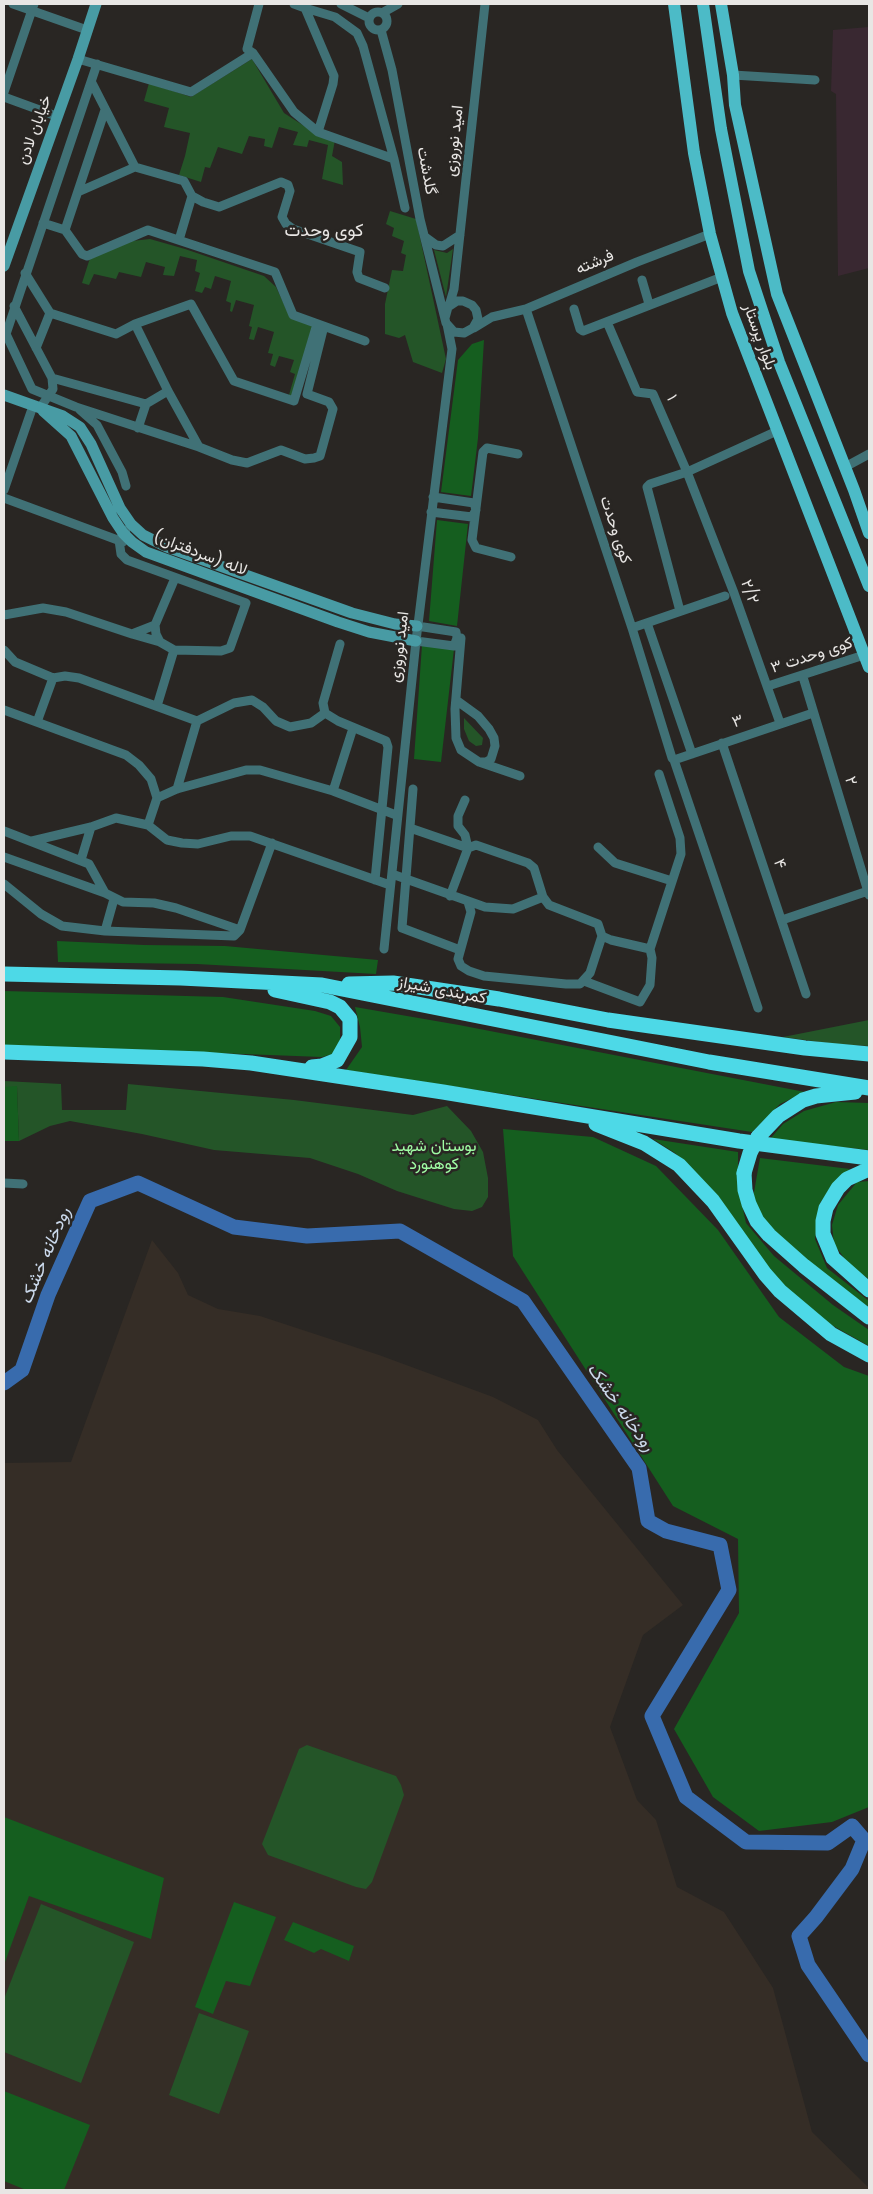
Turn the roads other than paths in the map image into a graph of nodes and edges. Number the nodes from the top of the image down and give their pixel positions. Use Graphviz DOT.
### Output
graph roads {
  1 [pos="13,4"];
  2 [pos="96,4"];
  3 [pos="259,4"];
  4 [pos="294,4"];
  5 [pos="341,4"];
  6 [pos="398,4"];
  7 [pos="485,4"];
  8 [pos="674,4"];
  9 [pos="703,4"];
  10 [pos="721,4"];
  11 [pos="33,7"];
  12 [pos="306,8"];
  13 [pos="382,13"];
  14 [pos="369,18"];
  15 [pos="87,30"];
  16 [pos="381,30"];
  17 [pos="253,53"];
  18 [pos="78,59"];
  19 [pos="97,64"];
  20 [pos="732,75"];
  21 [pos="815,80"];
  22 [pos="92,82"];
  23 [pos="4,92"];
  24 [pos="4,97"];
  25 [pos="735,105"];
  26 [pos="105,110"];
  27 [pos="56,116"];
  28 [pos="318,132"];
  29 [pos="726,157"];
  30 [pos="394,159"];
  31 [pos="135,167"];
  32 [pos="78,192"];
  33 [pos="192,196"];
  34 [pos="404,208"];
  35 [pos="43,223"];
  36 [pos="65,230"];
  37 [pos="710,234"];
  38 [pos="460,235"];
  39 [pos="425,237"];
  40 [pos="179,240"];
  41 [pos="765,246"];
  42 [pos="744,249"];
  43 [pos="4,266"];
  44 [pos="25,273"];
  45 [pos="722,277"];
  46 [pos="642,280"];
  47 [pos="455,282"];
  48 [pos="385,288"];
  49 [pos="468,302"];
  50 [pos="650,304"];
  51 [pos="14,306"];
  52 [pos="448,307"];
  53 [pos="526,309"];
  54 [pos="574,309"];
  55 [pos="476,310"];
  56 [pos="50,313"];
  57 [pos="492,317"];
  58 [pos="446,321"];
  59 [pos="607,322"];
  60 [pos="135,324"];
  61 [pos="320,325"];
  62 [pos="471,330"];
  63 [pos="365,341"];
  64 [pos="36,348"];
  65 [pos="452,349"];
  66 [pos="52,378"];
  67 [pos="168,391"];
  68 [pos="4,395"];
  69 [pos="50,396"];
  70 [pos="146,404"];
  71 [pos="34,406"];
  72 [pos="76,407"];
  73 [pos="138,428"];
  74 [pos="777,431"];
  75 [pos="199,447"];
  76 [pos="518,454"];
  77 [pos="869,454"];
  78 [pos="846,467"];
  79 [pos="122,472"];
  80 [pos="688,472"];
  81 [pos="108,479"];
  82 [pos="4,483"];
  83 [pos="126,486"];
  84 [pos="4,490"];
  85 [pos="854,490"];
  86 [pos="433,497"];
  87 [pos="4,498"];
  88 [pos="476,510"];
  89 [pos="431,512"];
  90 [pos="842,518"];
  91 [pos="131,524"];
  92 [pos="868,531"];
  93 [pos="121,536"];
  94 [pos="511,557"];
  95 [pos="176,578"];
  96 [pos="266,581"];
  97 [pos="869,586"];
  98 [pos="262,594"];
  99 [pos="725,596"];
  100 [pos="680,611"];
  101 [pos="4,615"];
  102 [pos="647,623"];
  103 [pos="155,625"];
  104 [pos="418,626"];
  105 [pos="632,628"];
  106 [pos="132,634"];
  107 [pos="457,638"];
  108 [pos="416,641"];
  109 [pos="160,642"];
  110 [pos="340,644"];
  111 [pos="4,650"];
  112 [pos="174,650"];
  113 [pos="867,661"];
  114 [pos="803,677"];
  115 [pos="53,678"];
  116 [pos="768,686"];
  117 [pos="456,700"];
  118 [pos="157,706"];
  119 [pos="4,710"];
  120 [pos="325,713"];
  121 [pos="813,714"];
  122 [pos="197,721"];
  123 [pos="37,722"];
  124 [pos="780,723"];
  125 [pos="353,728"];
  126 [pos="722,743"];
  127 [pos="692,754"];
  128 [pos="674,760"];
  129 [pos="479,762"];
  130 [pos="659,774"];
  131 [pos="520,776"];
  132 [pos="177,789"];
  133 [pos="414,789"];
  134 [pos="333,791"];
  135 [pos="157,798"];
  136 [pos="465,800"];
  137 [pos="381,809"];
  138 [pos="396,814"];
  139 [pos="148,824"];
  140 [pos="91,827"];
  141 [pos="410,828"];
  142 [pos="4,831"];
  143 [pos="32,841"];
  144 [pos="272,843"];
  145 [pos="598,847"];
  146 [pos="468,848"];
  147 [pos="4,857"];
  148 [pos="81,860"];
  149 [pos="392,874"];
  150 [pos="406,879"];
  151 [pos="375,880"];
  152 [pos="672,881"];
  153 [pos="4,884"];
  154 [pos="390,885"];
  155 [pos="105,893"];
  156 [pos="869,893"];
  157 [pos="450,896"];
  158 [pos="543,897"];
  159 [pos="114,898"];
  160 [pos="468,902"];
  161 [pos="782,920"];
  162 [pos="105,930"];
  163 [pos="240,930"];
  164 [pos="602,936"];
  165 [pos="384,949"];
  166 [pos="650,949"];
  167 [pos="460,950"];
  168 [pos="4,974"];
  169 [pos="227,980"];
  170 [pos="584,981"];
  171 [pos="322,985"];
  172 [pos="806,994"];
  173 [pos="758,1008"];
  174 [pos="4,1052"];
  175 [pos="869,1054"];
  176 [pos="295,1068"];
  177 [pos="869,1088"];
  178 [pos="869,1092"];
  179 [pos="570,1113"];
  180 [pos="869,1158"];
  181 [pos="869,1169"];
  182 [pos="4,1183"];
  183 [pos="23,1184"];
  184 [pos="869,1290"];
  185 [pos="869,1317"];
  186 [pos="869,1355"];
  1 -- 11 [label="street"];
  2 -- 15 [label="street, خیابان لادن"];
  3 -- 17 [label="street"];
  4 -- 12 [label="street"];
  5 -- 14 [label="street"];
  6 -- 13 [label="street"];
  7 -- 38 [label="street, امید نوروزی"];
  8 -- 37 [label="main road, بلوار پرستار"];
  9 -- 29 [label="main road, بلوار پرستار"];
  10 -- 20 [label="main road"];
  11 -- 15 [label="street"];
  11 -- 23 [label="street"];
  12 -- 28 [label="street"];
  12 -- 30 [label="street"];
  13 -- 14 [label="street"];
  13 -- 16 [label="street"];
  14 -- 16 [label="street"];
  15 -- 18 [label="street, خیابان لادن"];
  16 -- 39 [label="street, گلدشت"];
  17 -- 19 [label="street"];
  17 -- 28 [label="street"];
  18 -- 19 [label="street"];
  18 -- 27 [label="street, خیابان لادن"];
  19 -- 22 [label="street"];
  20 -- 21 [label="street"];
  20 -- 25 [label="main road"];
  22 -- 26 [label="street"];
  22 -- 35 [label="street"];
  24 -- 27 [label="street"];
  25 -- 29 [label="main road"];
  25 -- 41 [label="main road"];
  26 -- 31 [label="street"];
  26 -- 32 [label="street"];
  27 -- 43 [label="street, خیابان لادن"];
  28 -- 30 [label="street"];
  29 -- 42 [label="main road, بلوار پرستار"];
  30 -- 34 [label="street"];
  31 -- 32 [label="street"];
  31 -- 33 [label="street"];
  32 -- 36 [label="street"];
  33 -- 40 [label="street"];
  33 -- 48 [label="street"];
  35 -- 36 [label="street"];
  35 -- 44 [label="street"];
  36 -- 40 [label="street"];
  37 -- 45 [label="main road, بلوار پرستار"];
  37 -- 53 [label="street, فرشته"];
  38 -- 39 [label="street"];
  38 -- 47 [label="street, امید نوروزی"];
  39 -- 58 [label="street, گلدشت"];
  40 -- 61 [label="street"];
  41 -- 42 [label="main road"];
  41 -- 78 [label="main road"];
  42 -- 90 [label="main road, بلوار پرستار"];
  44 -- 51 [label="street"];
  44 -- 56 [label="street"];
  45 -- 50 [label="street"];
  45 -- 74 [label="main road, بلوار پرستار"];
  46 -- 50 [label="street"];
  47 -- 49 [label="street"];
  47 -- 52 [label="street, امید نوروزی"];
  49 -- 52 [label="street"];
  49 -- 55 [label="street"];
  50 -- 59 [label="street"];
  51 -- 64 [label="street"];
  51 -- 69 [label="street"];
  52 -- 58 [label="street"];
  53 -- 57 [label="street, فرشته"];
  53 -- 105 [label="street, کوی وحدت"];
  54 -- 59 [label="street"];
  55 -- 57 [label="street"];
  55 -- 62 [label="street"];
  56 -- 60 [label="street"];
  56 -- 64 [label="street"];
  57 -- 62 [label="street, فرشته"];
  58 -- 62 [label="street"];
  58 -- 65 [label="street, گلدشت"];
  59 -- 80 [label="street, ۱"];
  60 -- 61 [label="street"];
  60 -- 67 [label="street"];
  61 -- 63 [label="street"];
  61 -- 75 [label="street"];
  62 -- 65 [label="street, فرشته"];
  64 -- 66 [label="street"];
  65 -- 86 [label="street, امید نوروزی"];
  66 -- 69 [label="street"];
  66 -- 70 [label="street"];
  67 -- 70 [label="street"];
  67 -- 75 [label="street"];
  68 -- 71 [label="street, لاله (سردفتران)"];
  69 -- 71 [label="street"];
  69 -- 72 [label="street"];
  70 -- 73 [label="street"];
  71 -- 81 [label="street, لاله (سردفتران)"];
  71 -- 82 [label="street"];
  71 -- 84 [label="street"];
  71 -- 93 [label="street, لاله (سردفتران)"];
  72 -- 73 [label="street"];
  72 -- 79 [label="street"];
  73 -- 75 [label="street"];
  74 -- 80 [label="street"];
  74 -- 113 [label="main road, بلوار پرستار"];
  76 -- 88 [label="street"];
  77 -- 78 [label="street"];
  78 -- 85 [label="main road"];
  79 -- 81 [label="street"];
  79 -- 83 [label="street"];
  80 -- 100 [label="street"];
  80 -- 116 [label="street, ۲/۲"];
  81 -- 91 [label="street, لاله (سردفتران)"];
  85 -- 90 [label="main road"];
  85 -- 92 [label="main road"];
  86 -- 88 [label="street"];
  86 -- 89 [label="street, امید نوروزی"];
  87 -- 93 [label="street"];
  88 -- 89 [label="street"];
  88 -- 94 [label="street"];
  89 -- 104 [label="street, امید نوروزی"];
  90 -- 92 [label="main road"];
  90 -- 97 [label="main road, بلوار پرستار"];
  91 -- 93 [label="street"];
  91 -- 96 [label="street, لاله (سردفتران)"];
  93 -- 95 [label="street"];
  93 -- 98 [label="street, لاله (سردفتران)"];
  95 -- 103 [label="street"];
  95 -- 112 [label="street"];
  96 -- 98 [label="street"];
  96 -- 104 [label="street, لاله (سردفتران)"];
  98 -- 108 [label="street, لاله (سردفتران)"];
  99 -- 100 [label="street"];
  100 -- 102 [label="street"];
  101 -- 106 [label="street"];
  102 -- 105 [label="street"];
  102 -- 127 [label="street"];
  103 -- 106 [label="street"];
  103 -- 109 [label="street"];
  104 -- 107 [label="street"];
  104 -- 108 [label="street, امید نوروزی"];
  105 -- 128 [label="street, کوی وحدت"];
  106 -- 109 [label="street"];
  107 -- 108 [label="street"];
  107 -- 117 [label="street"];
  108 -- 138 [label="street, امید نوروزی"];
  109 -- 112 [label="street"];
  110 -- 120 [label="street"];
  111 -- 115 [label="street"];
  112 -- 118 [label="street"];
  113 -- 114 [label="street, کوی وحدت ۳"];
  114 -- 116 [label="street, کوی وحدت ۳"];
  114 -- 121 [label="street, ۲"];
  115 -- 118 [label="street"];
  115 -- 123 [label="street"];
  116 -- 124 [label="street, ۲/۲"];
  117 -- 129 [label="street"];
  117 -- 129 [label="street"];
  118 -- 122 [label="street"];
  119 -- 123 [label="street"];
  120 -- 122 [label="street"];
  120 -- 125 [label="street"];
  121 -- 124 [label="street, ۳"];
  121 -- 156 [label="street, ۲"];
  122 -- 132 [label="street"];
  123 -- 135 [label="street"];
  124 -- 126 [label="street, ۳"];
  125 -- 134 [label="street"];
  125 -- 137 [label="street"];
  126 -- 127 [label="street, ۳"];
  126 -- 161 [label="street, ۴"];
  127 -- 128 [label="street, ۳"];
  128 -- 173 [label="street, کوی وحدت"];
  129 -- 131 [label="street"];
  130 -- 152 [label="street"];
  132 -- 134 [label="street"];
  132 -- 135 [label="street"];
  133 -- 141 [label="street"];
  134 -- 137 [label="street"];
  135 -- 139 [label="street"];
  136 -- 146 [label="street"];
  137 -- 138 [label="street"];
  137 -- 151 [label="street"];
  138 -- 149 [label="street, امید نوروزی"];
  139 -- 140 [label="street"];
  139 -- 144 [label="street"];
  140 -- 143 [label="street"];
  140 -- 148 [label="street"];
  141 -- 146 [label="street"];
  141 -- 150 [label="street"];
  142 -- 143 [label="street"];
  143 -- 148 [label="street"];
  144 -- 151 [label="street"];
  144 -- 163 [label="street"];
  145 -- 152 [label="street"];
  146 -- 157 [label="street"];
  146 -- 158 [label="street"];
  147 -- 155 [label="street"];
  148 -- 155 [label="street"];
  149 -- 150 [label="street"];
  149 -- 154 [label="street, امید نوروزی"];
  150 -- 157 [label="street"];
  150 -- 167 [label="street"];
  151 -- 154 [label="street"];
  152 -- 166 [label="street"];
  153 -- 162 [label="street"];
  154 -- 165 [label="street, امید نوروزی"];
  155 -- 159 [label="street"];
  156 -- 161 [label="street"];
  157 -- 160 [label="street"];
  158 -- 160 [label="street"];
  158 -- 164 [label="street"];
  159 -- 162 [label="street"];
  159 -- 163 [label="street"];
  160 -- 167 [label="street"];
  161 -- 172 [label="street, ۴"];
  162 -- 163 [label="street"];
  164 -- 166 [label="street"];
  164 -- 170 [label="street"];
  166 -- 170 [label="street"];
  167 -- 170 [label="street"];
  168 -- 169 [label="highway, کمربندی شیراز"];
  169 -- 171 [label="highway, کمربندی شیراز"];
  169 -- 176 [label="highway"];
  171 -- 175 [label="highway"];
  171 -- 177 [label="highway, کمربندی شیراز"];
  174 -- 176 [label="highway"];
  176 -- 179 [label="highway"];
  178 -- 185 [label="highway, bridge"];
  179 -- 180 [label="highway"];
  179 -- 186 [label="highway"];
  181 -- 184 [label="highway"];
  182 -- 183 [label="street"];
}
